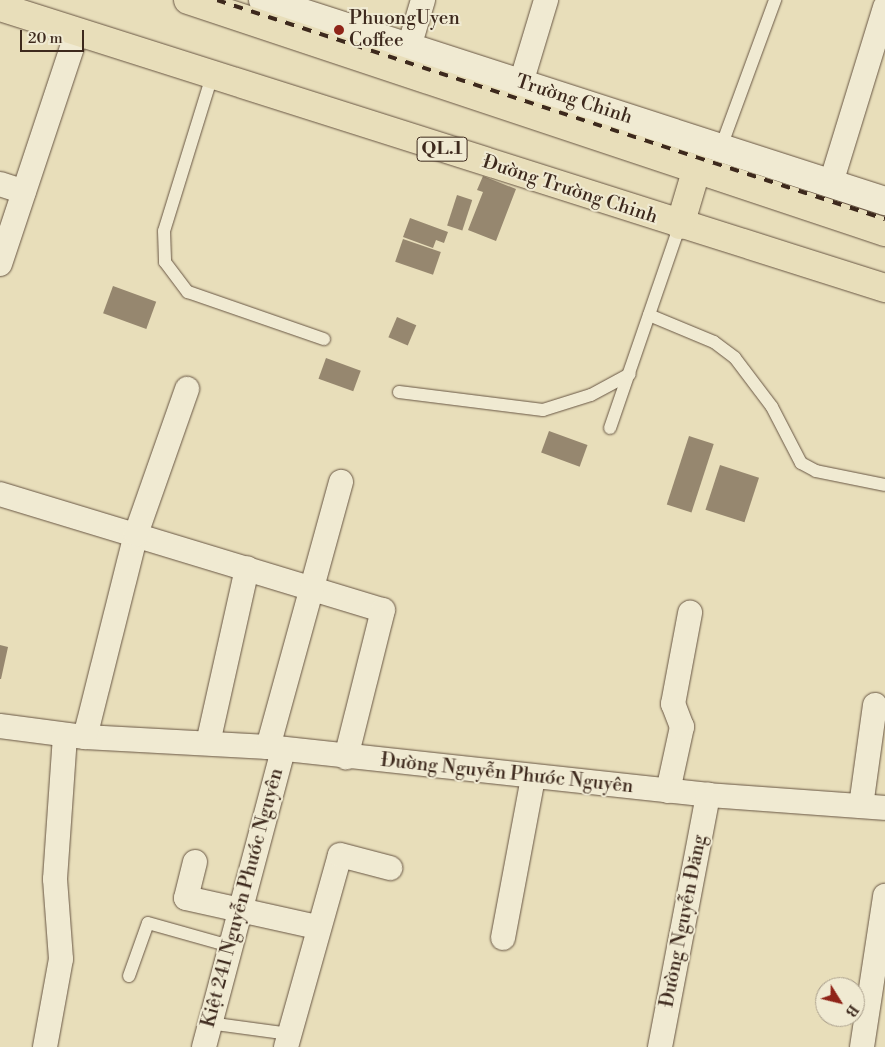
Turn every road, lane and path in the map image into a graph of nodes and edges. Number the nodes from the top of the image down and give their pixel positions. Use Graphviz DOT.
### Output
graph roads {
  1 [pos="188,0"];
  2 [pos="263,0"];
  3 [pos="424,0"];
  4 [pos="546,0"];
  5 [pos="775,0"];
  6 [pos="0,6"];
  7 [pos="885,7"];
  8 [pos="317,8"];
  9 [pos="77,32"];
  10 [pos="409,47"];
  11 [pos="212,76"];
  12 [pos="521,83"];
  13 [pos="721,147"];
  14 [pos="696,168"];
  15 [pos="831,183"];
  16 [pos="0,184"];
  17 [pos="24,192"];
  18 [pos="885,201"];
  19 [pos="680,225"];
  20 [pos="885,232"];
  21 [pos="0,264"];
  22 [pos="885,288"];
  23 [pos="649,315"];
  24 [pos="324,339"];
  25 [pos="630,374"];
  26 [pos="187,389"];
  27 [pos="399,392"];
  28 [pos="610,428"];
  29 [pos="341,482"];
  30 [pos="885,485"];
  31 [pos="0,494"];
  32 [pos="136,534"];
  33 [pos="247,568"];
  34 [pos="310,588"];
  35 [pos="690,614"];
  36 [pos="875,705"];
  37 [pos="0,726"];
  38 [pos="75,736"];
  39 [pos="208,743"];
  40 [pos="275,748"];
  41 [pos="346,757"];
  42 [pos="533,777"];
  43 [pos="668,791"];
  44 [pos="708,795"];
  45 [pos="862,806"];
  46 [pos="885,808"];
  47 [pos="195,862"];
  48 [pos="390,868"];
  49 [pos="885,896"];
  50 [pos="240,910"];
  51 [pos="317,927"];
  52 [pos="503,938"];
  53 [pos="230,946"];
  54 [pos="129,976"];
  55 [pos="209,1023"];
  56 [pos="287,1041"];
  57 [pos="45,1047"];
  58 [pos="204,1047"];
  59 [pos="660,1047"];
  60 [pos="862,1047"];
  1 -- 14 [label="highway"];
  2 -- 8 [label="street, Trường Chinh"];
  3 -- 10 [label="street"];
  4 -- 12 [label="street"];
  5 -- 13 [label="lane"];
  6 -- 9 [label="highway, Đường Trường Chinh / QL.1"];
  7 -- 15 [label="street"];
  8 -- 10 [label="street, Trường Chinh"];
  9 -- 11 [label="highway, Đường Trường Chinh / QL.1"];
  9 -- 17 [label="street"];
  10 -- 12 [label="street, Trường Chinh"];
  11 -- 19 [label="highway, Đường Trường Chinh / QL.1"];
  11 -- 24 [label="lane"];
  12 -- 13 [label="street, Trường Chinh"];
  13 -- 15 [label="street, Trường Chinh"];
  14 -- 19 [label="highway"];
  14 -- 20 [label="highway"];
  15 -- 18 [label="street, Trường Chinh"];
  16 -- 17 [label="street"];
  17 -- 21 [label="street"];
  19 -- 22 [label="highway, Đường Trường Chinh / QL.1"];
  19 -- 23 [label="lane"];
  23 -- 25 [label="lane"];
  23 -- 30 [label="lane"];
  25 -- 27 [label="lane"];
  25 -- 28 [label="lane"];
  26 -- 32 [label="street"];
  29 -- 34 [label="street"];
  31 -- 32 [label="street"];
  32 -- 33 [label="street"];
  32 -- 38 [label="street"];
  33 -- 34 [label="street"];
  33 -- 39 [label="street"];
  34 -- 40 [label="street"];
  34 -- 41 [label="street"];
  35 -- 43 [label="street"];
  36 -- 45 [label="street"];
  37 -- 38 [label="street, Đường Nguyễn Phước Nguyên"];
  38 -- 39 [label="street, Đường Nguyễn Phước Nguyên"];
  38 -- 57 [label="street"];
  39 -- 40 [label="street, Đường Nguyễn Phước Nguyên"];
  40 -- 41 [label="street, Đường Nguyễn Phước Nguyên"];
  40 -- 50 [label="street, Kiệt 241 Nguyễn Phước Nguyên"];
  41 -- 42 [label="street, Đường Nguyễn Phước Nguyên"];
  42 -- 43 [label="street, Đường Nguyễn Phước Nguyên"];
  42 -- 52 [label="street"];
  43 -- 44 [label="street, Đường Nguyễn Phước Nguyên"];
  44 -- 45 [label="street, Đường Nguyễn Phước Nguyên"];
  44 -- 59 [label="street, Đường Nguyễn Đăng"];
  45 -- 46 [label="street, Đường Nguyễn Phước Nguyên"];
  47 -- 50 [label="street"];
  48 -- 51 [label="street"];
  49 -- 60 [label="street"];
  50 -- 51 [label="street"];
  50 -- 53 [label="street, Kiệt 241 Nguyễn Phước Nguyên"];
  51 -- 56 [label="street"];
  53 -- 54 [label="lane"];
  53 -- 55 [label="street, Kiệt 241 Nguyễn Phước Nguyên"];
  55 -- 56 [label="lane"];
  55 -- 58 [label="street, Kiệt 241 Nguyễn Phước Nguyên"];
}
